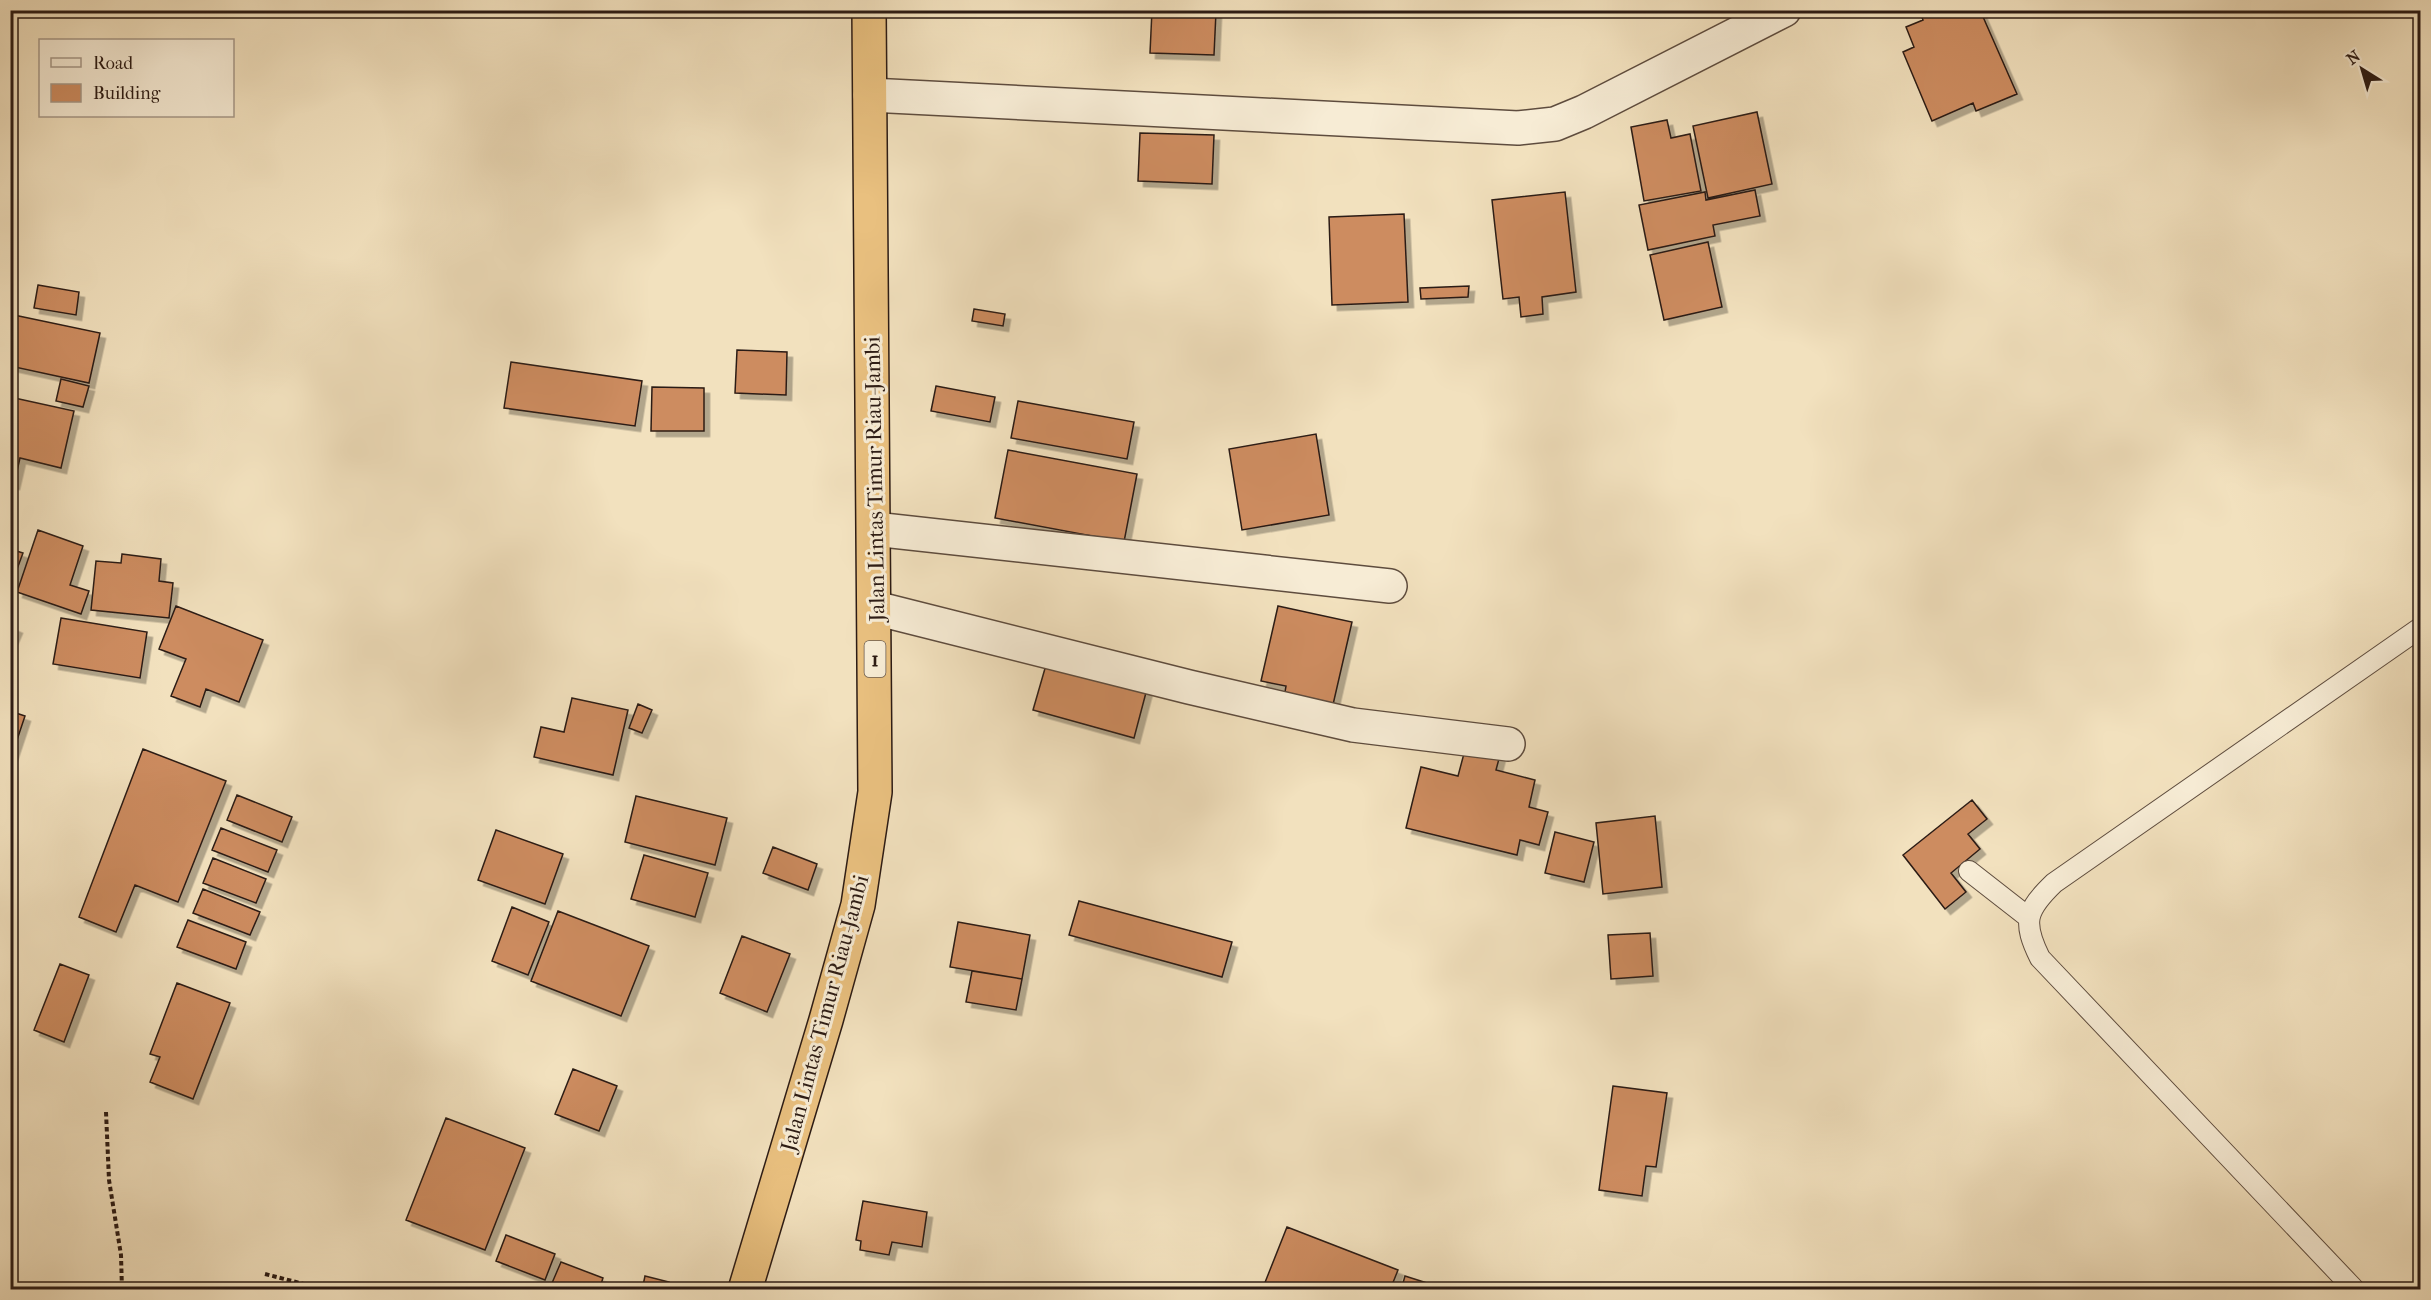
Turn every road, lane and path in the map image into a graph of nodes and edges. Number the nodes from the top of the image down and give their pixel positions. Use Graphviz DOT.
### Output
graph roads {
  1 [pos="869,10"];
  2 [pos="1784,10"];
  3 [pos="870,95"];
  4 [pos="874,529"];
  5 [pos="1390,585"];
  6 [pos="875,608"];
  7 [pos="2421,628"];
  8 [pos="1508,744"];
  9 [pos="1969,871"];
  10 [pos="2028,917"];
  11 [pos="106,1112"];
  12 [pos="265,1274"];
  13 [pos="122,1290"];
  14 [pos="327,1290"];
  15 [pos="745,1290"];
  16 [pos="2355,1290"];
  1 -- 3 [label="highway, Jalan Lintas Timur Riau-Jambi / 1"];
  2 -- 3 [label="street"];
  3 -- 4 [label="highway, Jalan Lintas Timur Riau-Jambi / 1"];
  4 -- 5 [label="street"];
  4 -- 6 [label="highway, Jalan Lintas Timur Riau-Jambi / 1"];
  6 -- 8 [label="street"];
  6 -- 15 [label="highway, Jalan Lintas Timur Riau-Jambi / 1"];
  7 -- 10 [label="lane"];
  9 -- 10 [label="lane"];
  10 -- 16 [label="lane"];
  11 -- 13 [label="path"];
  12 -- 14 [label="path"];
}
